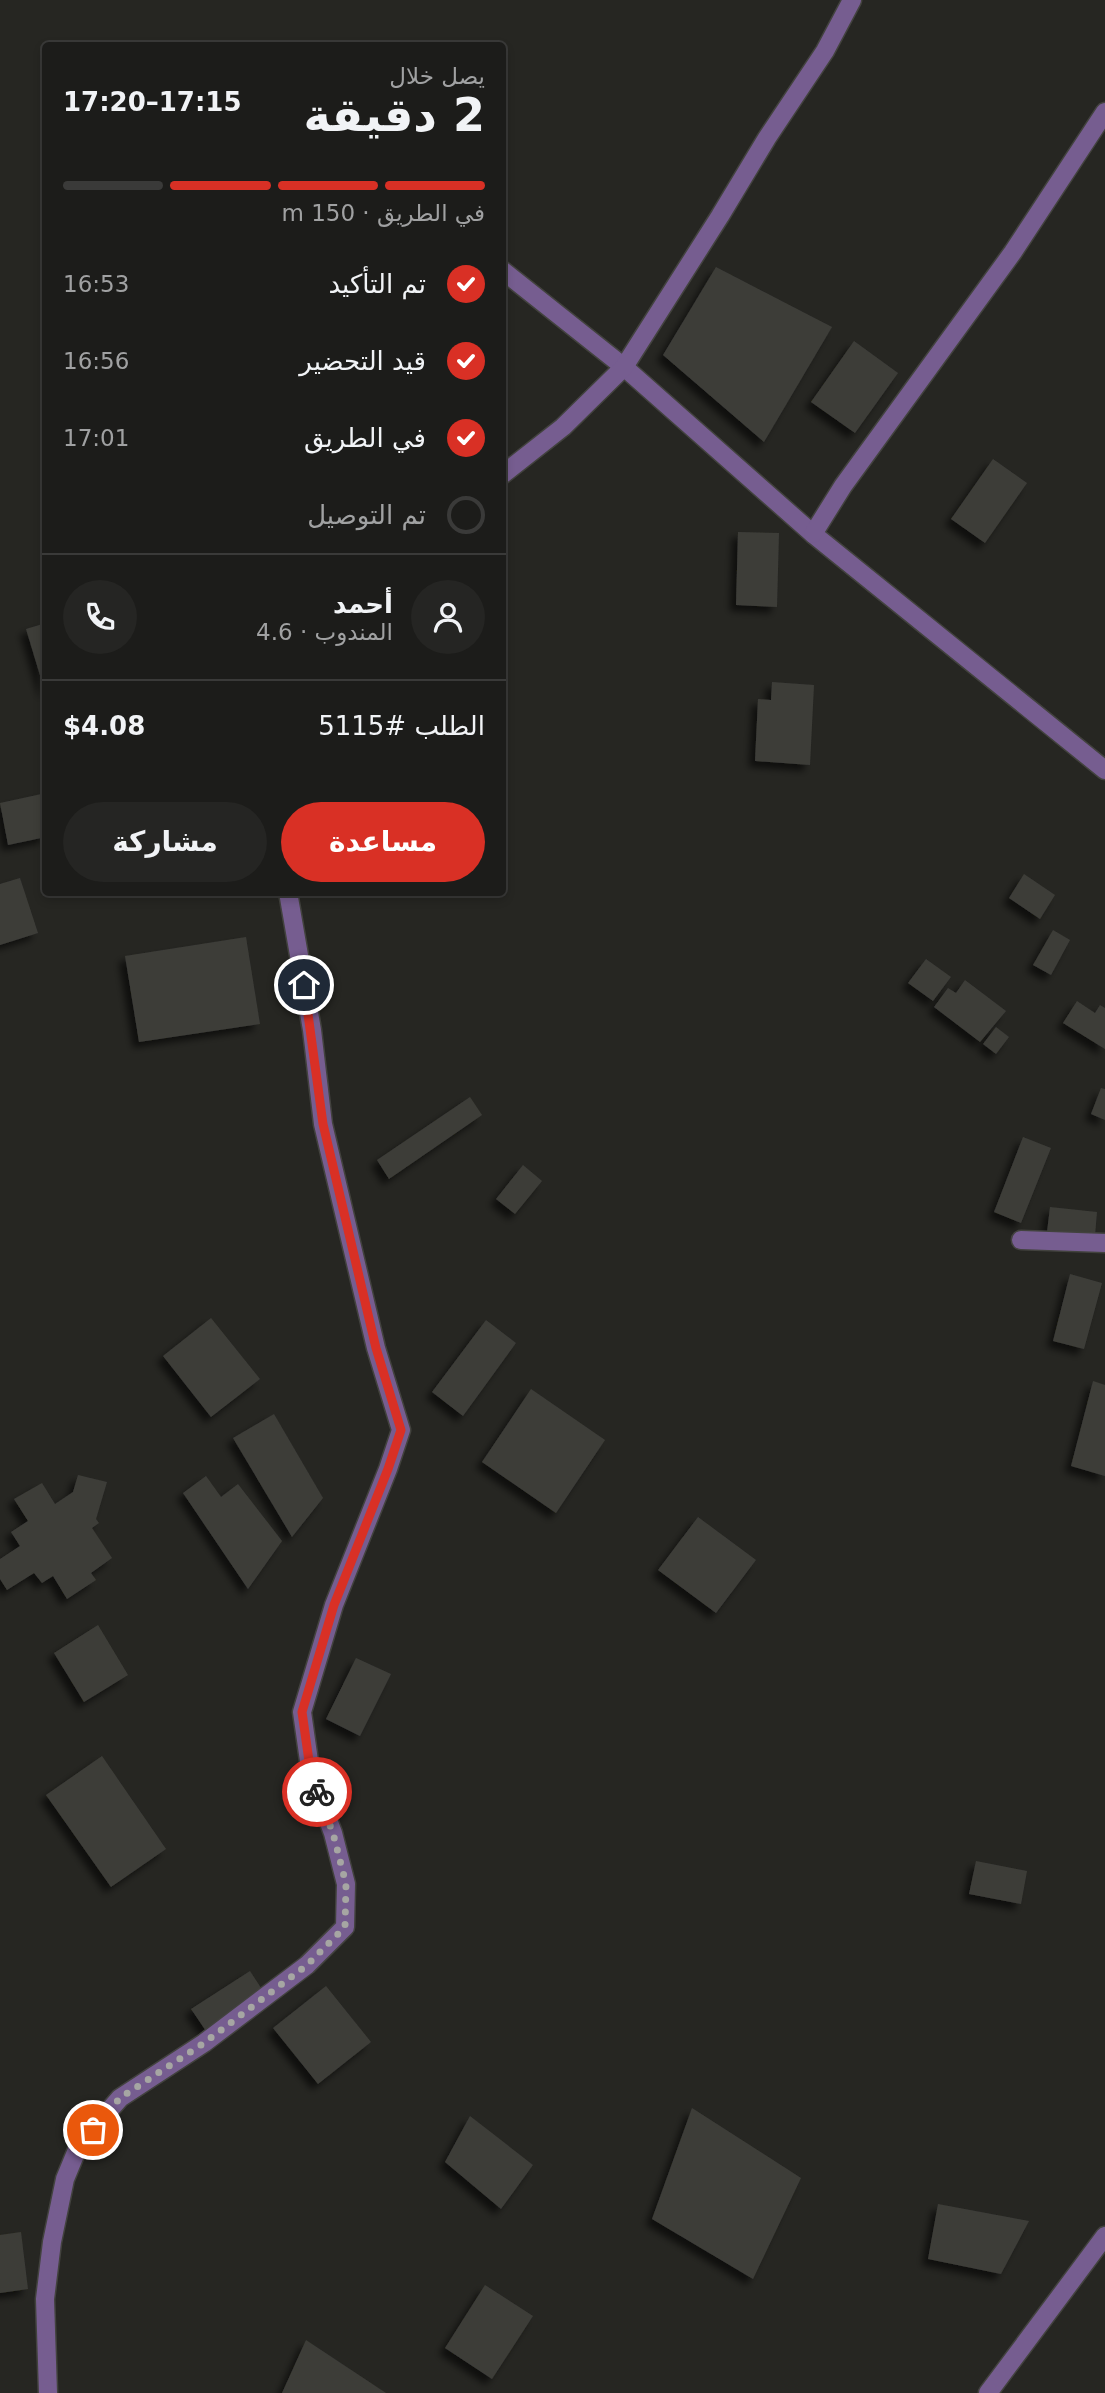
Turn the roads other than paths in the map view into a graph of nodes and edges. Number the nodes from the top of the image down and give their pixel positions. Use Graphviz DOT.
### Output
graph roads {
  1 [pos="852,0"];
  2 [pos="1105,112"];
  3 [pos="506,273"];
  4 [pos="624,366"];
  5 [pos="506,472"];
  6 [pos="813,534"];
  7 [pos="1105,770"];
  8 [pos="289,896"];
  9 [pos="1021,1240"];
  10 [pos="1105,1243"];
  11 [pos="1105,2236"];
  12 [pos="48,2393"];
  13 [pos="989,2393"];
  1 -- 4 [label="street"];
  2 -- 6 [label="street"];
  3 -- 4 [label="street"];
  4 -- 5 [label="street"];
  4 -- 6 [label="street"];
  6 -- 7 [label="street"];
  8 -- 12 [label="street"];
  9 -- 10 [label="street"];
  11 -- 13 [label="street"];
}
